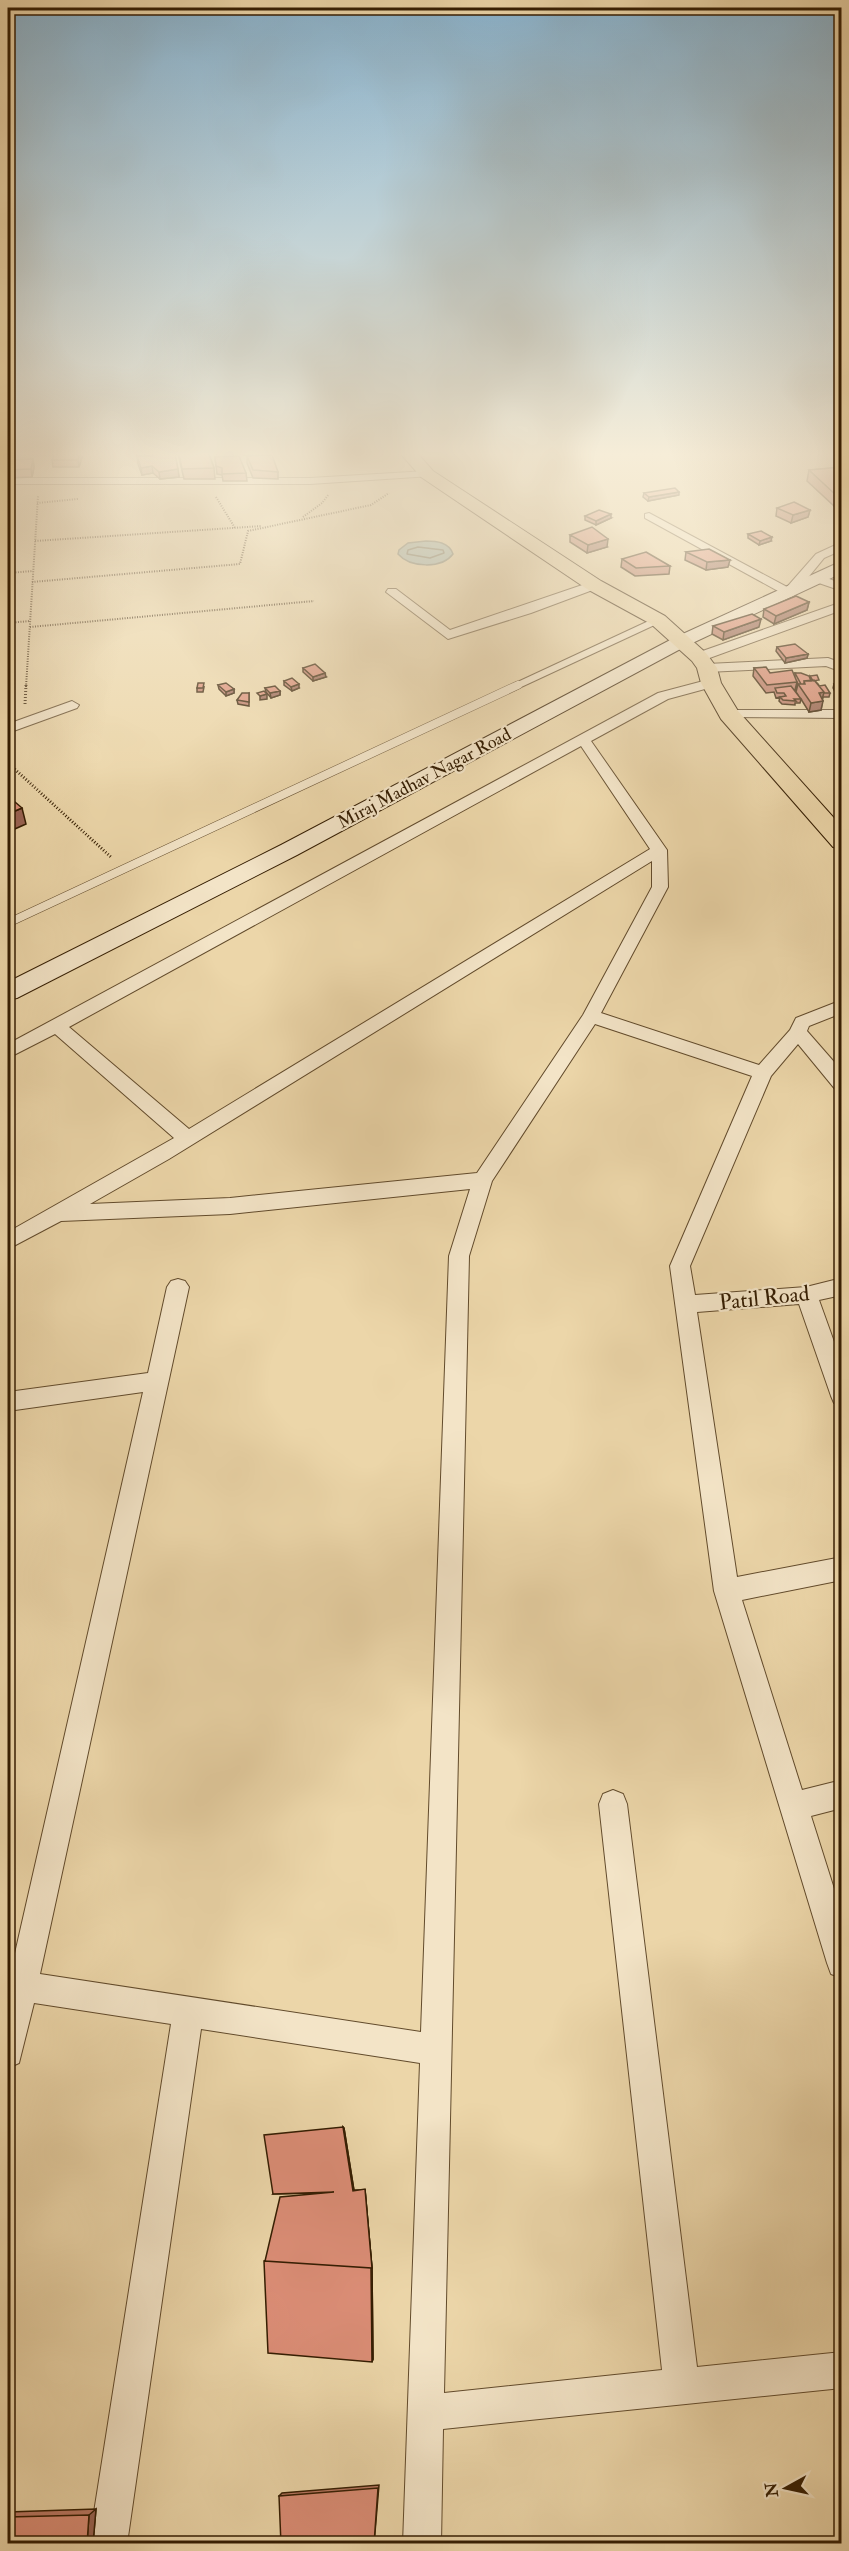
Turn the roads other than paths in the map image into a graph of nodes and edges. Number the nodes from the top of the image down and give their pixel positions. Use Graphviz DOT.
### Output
graph roads {
  1 [pos="575,573"];
  2 [pos="753,573"];
  3 [pos="806,573"];
  4 [pos="827,573"];
  5 [pos="817,578"];
  6 [pos="594,585"];
  7 [pos="842,588"];
  8 [pos="392,592"];
  9 [pos="789,593"];
  10 [pos="842,606"];
  11 [pos="658,620"];
  12 [pos="680,642"];
  13 [pos="842,668"];
  14 [pos="706,669"];
  15 [pos="72,705"];
  16 [pos="729,714"];
  17 [pos="842,714"];
  18 [pos="8,729"];
  19 [pos="584,740"];
  20 [pos="842,842"];
  21 [pos="659,850"];
  22 [pos="8,923"];
  23 [pos="8,992"];
  24 [pos="842,1006"];
  25 [pos="591,1016"];
  26 [pos="57,1026"];
  27 [pos="798,1032"];
  28 [pos="8,1052"];
  29 [pos="763,1073"];
  30 [pos="842,1084"];
  31 [pos="187,1138"];
  32 [pos="483,1180"];
  33 [pos="56,1214"];
  34 [pos="8,1241"];
  35 [pos="842,1286"];
  36 [pos="178,1287"];
  37 [pos="806,1295"];
  38 [pos="686,1304"];
  39 [pos="157,1381"];
  40 [pos="842,1396"];
  41 [pos="8,1401"];
  42 [pos="842,1568"];
  43 [pos="727,1591"];
  44 [pos="842,1794"];
  45 [pos="613,1803"];
  46 [pos="793,1806"];
  47 [pos="842,1964"];
  48 [pos="22,1986"];
  49 [pos="188,2012"];
  50 [pos="436,2050"];
  51 [pos="8,2052"];
  52 [pos="842,2370"];
  53 [pos="682,2386"];
  54 [pos="426,2413"];
  55 [pos="108,2544"];
  56 [pos="422,2544"];
  1 -- 6 [label="main road"];
  2 -- 9 [label="street"];
  3 -- 9 [label="street"];
  4 -- 5 [label="street, Miraj Madhav Nagar Road"];
  5 -- 7 [label="street"];
  5 -- 9 [label="street, Miraj Madhav Nagar Road"];
  6 -- 8 [label="street"];
  6 -- 11 [label="main road"];
  9 -- 12 [label="street, Miraj Madhav Nagar Road"];
  10 -- 14 [label="street"];
  11 -- 12 [label="main road"];
  11 -- 22 [label="lane"];
  12 -- 14 [label="main road"];
  12 -- 23 [label="street, Miraj Madhav Nagar Road"];
  13 -- 14 [label="street"];
  14 -- 16 [label="main road"];
  14 -- 19 [label="street"];
  15 -- 18 [label="street"];
  16 -- 17 [label="street"];
  16 -- 20 [label="main road"];
  19 -- 21 [label="street"];
  19 -- 26 [label="street"];
  21 -- 25 [label="street"];
  21 -- 31 [label="street"];
  24 -- 27 [label="street"];
  25 -- 29 [label="street"];
  25 -- 32 [label="street"];
  26 -- 28 [label="street"];
  26 -- 31 [label="street"];
  27 -- 29 [label="street"];
  27 -- 30 [label="street"];
  29 -- 38 [label="street"];
  31 -- 33 [label="street"];
  32 -- 33 [label="street"];
  32 -- 50 [label="street"];
  33 -- 34 [label="street"];
  35 -- 37 [label="street, Patil Road"];
  36 -- 39 [label="street"];
  37 -- 38 [label="street, Patil Road"];
  37 -- 40 [label="street"];
  38 -- 43 [label="street"];
  39 -- 41 [label="street"];
  39 -- 48 [label="street"];
  42 -- 43 [label="street"];
  43 -- 46 [label="street"];
  44 -- 46 [label="street"];
  45 -- 53 [label="street"];
  46 -- 47 [label="street"];
  48 -- 49 [label="street"];
  48 -- 51 [label="street"];
  49 -- 50 [label="street"];
  49 -- 55 [label="street"];
  50 -- 54 [label="street"];
  52 -- 53 [label="street"];
  53 -- 54 [label="street"];
  54 -- 56 [label="street"];
}
